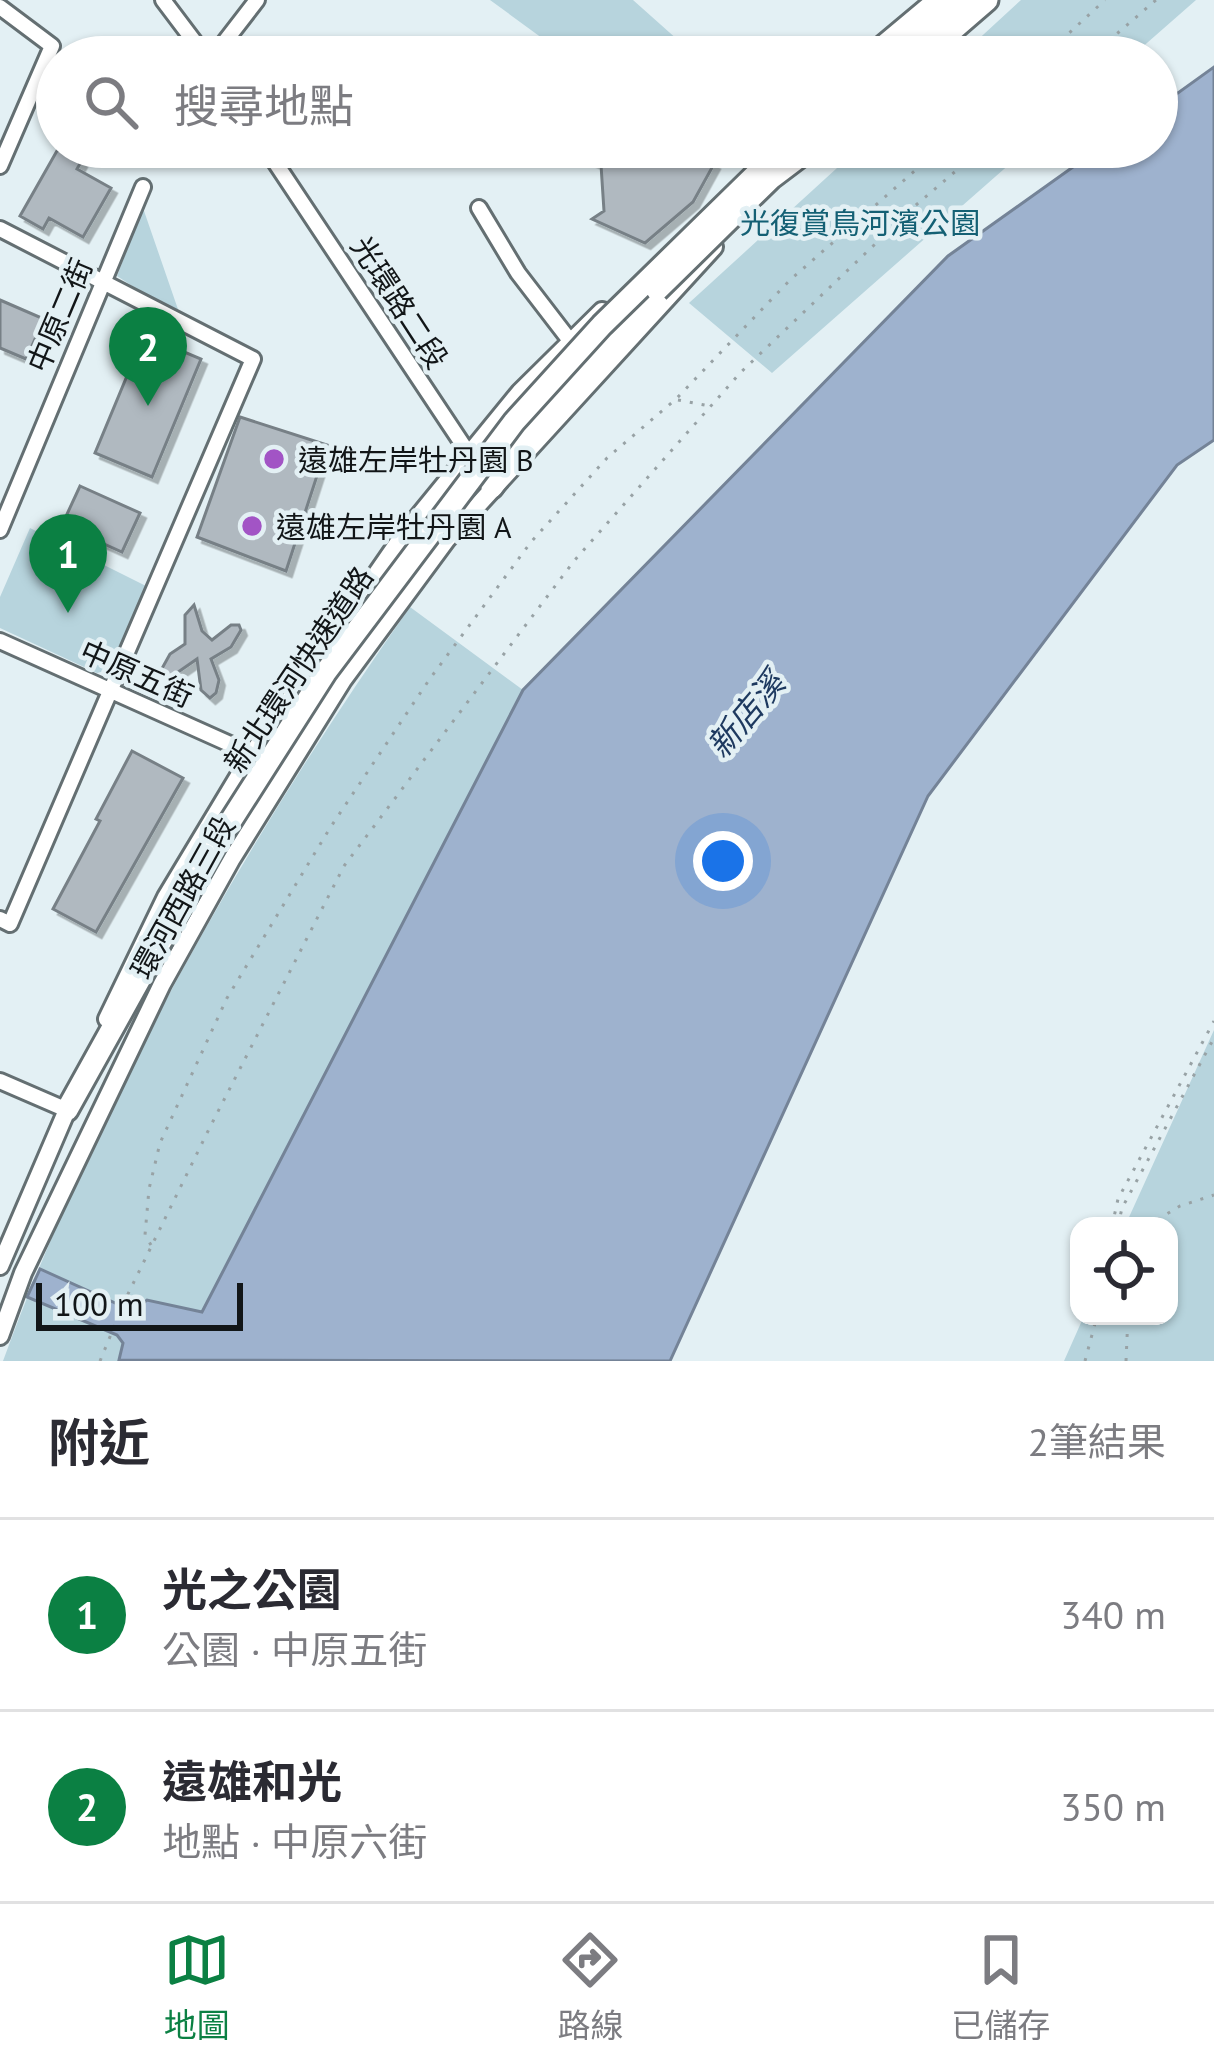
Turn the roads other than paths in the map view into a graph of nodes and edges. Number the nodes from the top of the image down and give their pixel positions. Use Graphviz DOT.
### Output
graph roads {
  1 [pos="163,0"];
  2 [pos="257,0"];
  3 [pos="935,0"];
  4 [pos="955,0"];
  5 [pos="970,0"];
  6 [pos="987,0"];
  7 [pos="0,7"];
  8 [pos="39,36"];
  9 [pos="192,36"];
  10 [pos="227,36"];
  11 [pos="892,36"];
  12 [pos="913,36"];
  13 [pos="928,36"];
  14 [pos="945,36"];
  15 [pos="36,83"];
  16 [pos="0,166"];
  17 [pos="280,168"];
  18 [pos="749,168"];
  19 [pos="762,168"];
  20 [pos="784,168"];
  21 [pos="790,168"];
  22 [pos="143,188"];
  23 [pos="479,208"];
  24 [pos="0,229"];
  25 [pos="102,281"];
  26 [pos="571,342"];
  27 [pos="468,454"];
  28 [pos="492,487"];
  29 [pos="0,530"];
  30 [pos="0,641"];
  31 [pos="112,692"];
  32 [pos="252,754"];
  33 [pos="0,919"];
  34 [pos="0,1081"];
  35 [pos="67,1110"];
  36 [pos="0,1266"];
  37 [pos="0,1336"];
  1 -- 9 [label="street"];
  2 -- 10 [label="street"];
  3 -- 11 [label="main road"];
  4 -- 12 [label="highway"];
  5 -- 13 [label="main road"];
  6 -- 14 [label="highway"];
  7 -- 8 [label="street"];
  15 -- 16 [label="street"];
  17 -- 27 [label="street, 光環路二段"];
  18 -- 26 [label="main road, 環河西路三段"];
  19 -- 35 [label="highway, 新北環河快速道路, bridge"];
  20 -- 28 [label="highway, bridge"];
  21 -- 28 [label="main road, 環河西路三段"];
  22 -- 25 [label="street, 中原二街"];
  23 -- 26 [label="street"];
  24 -- 25 [label="street"];
  25 -- 29 [label="street, 中原二街"];
  25 -- 31 [label="street"];
  26 -- 27 [label="main road, 環河西路三段"];
  27 -- 28 [label="street, 光環路二段"];
  27 -- 32 [label="main road, 環河西路三段"];
  28 -- 37 [label="main road, 環河西路三段"];
  30 -- 31 [label="street, 中原五街"];
  31 -- 32 [label="street, 中原五街"];
  31 -- 33 [label="street"];
  32 -- 35 [label="main road, 環河西路三段"];
  34 -- 35 [label="street"];
  35 -- 36 [label="main road, 環河西路三段"];
}
